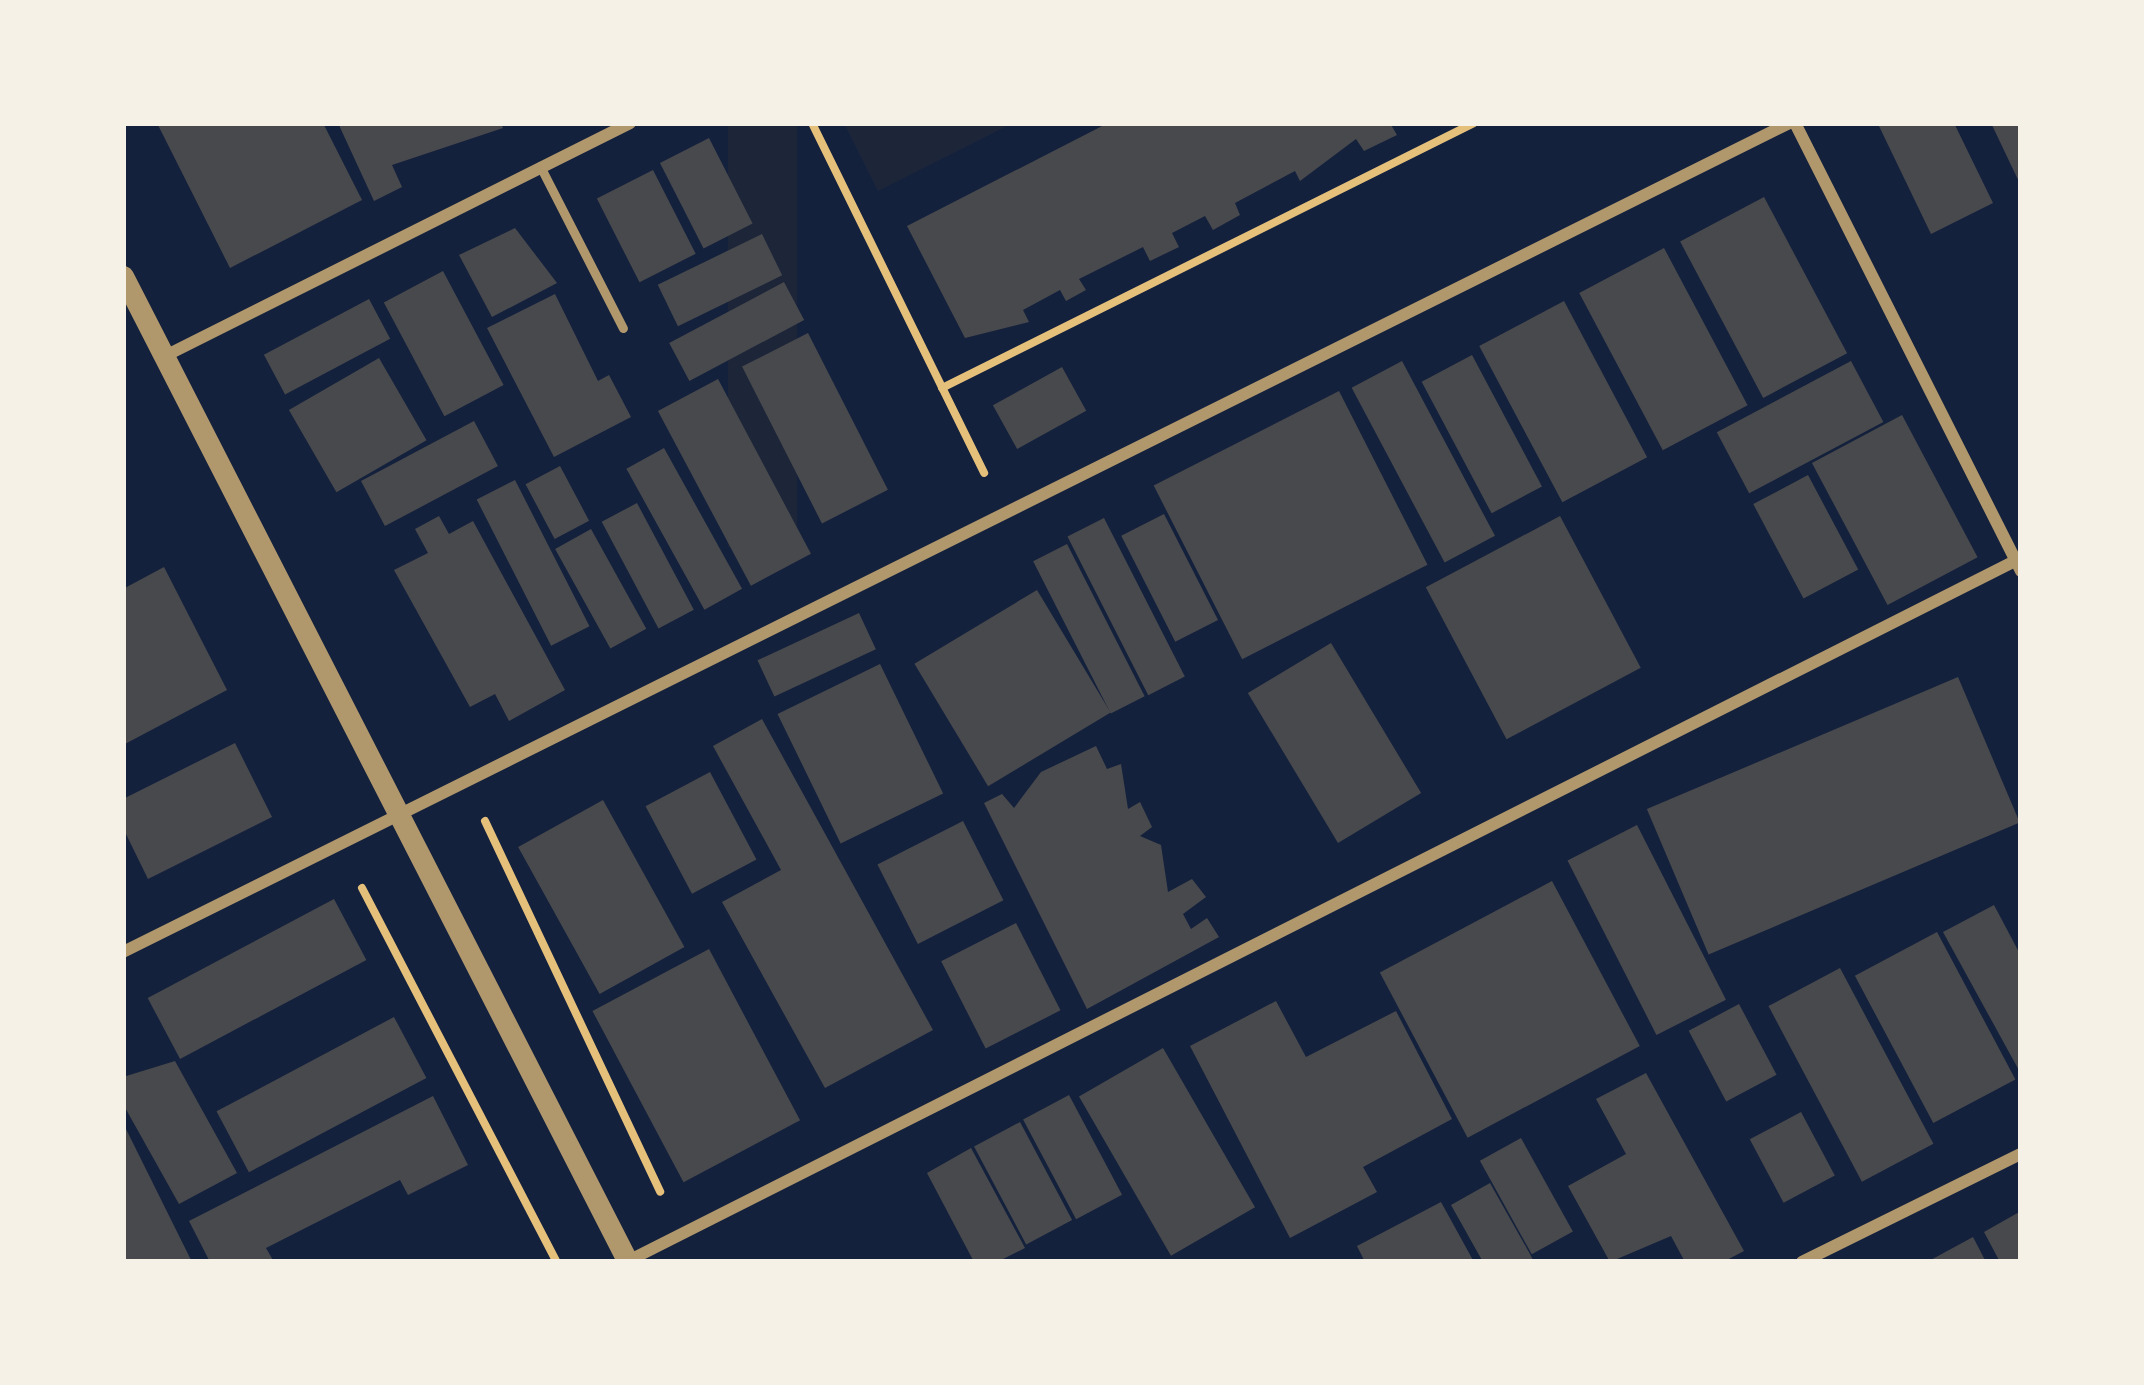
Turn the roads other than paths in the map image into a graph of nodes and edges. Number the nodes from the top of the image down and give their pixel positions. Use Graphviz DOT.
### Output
graph roads {
  1 [pos="630,123"];
  2 [pos="1792,123"];
  3 [pos="540,166"];
  4 [pos="123,276"];
  5 [pos="623,328"];
  6 [pos="165,356"];
  7 [pos="2019,563"];
  8 [pos="401,807"];
  9 [pos="123,952"];
  10 [pos="2021,1154"];
  11 [pos="628,1262"];
  12 [pos="1802,1262"];
  1 -- 3 [label="street"];
  2 -- 7 [label="street"];
  2 -- 8 [label="street"];
  3 -- 5 [label="lane"];
  3 -- 6 [label="street"];
  4 -- 6 [label="street"];
  6 -- 8 [label="street"];
  7 -- 11 [label="street"];
  8 -- 9 [label="street"];
  8 -- 11 [label="street"];
  10 -- 12 [label="street"];
}
